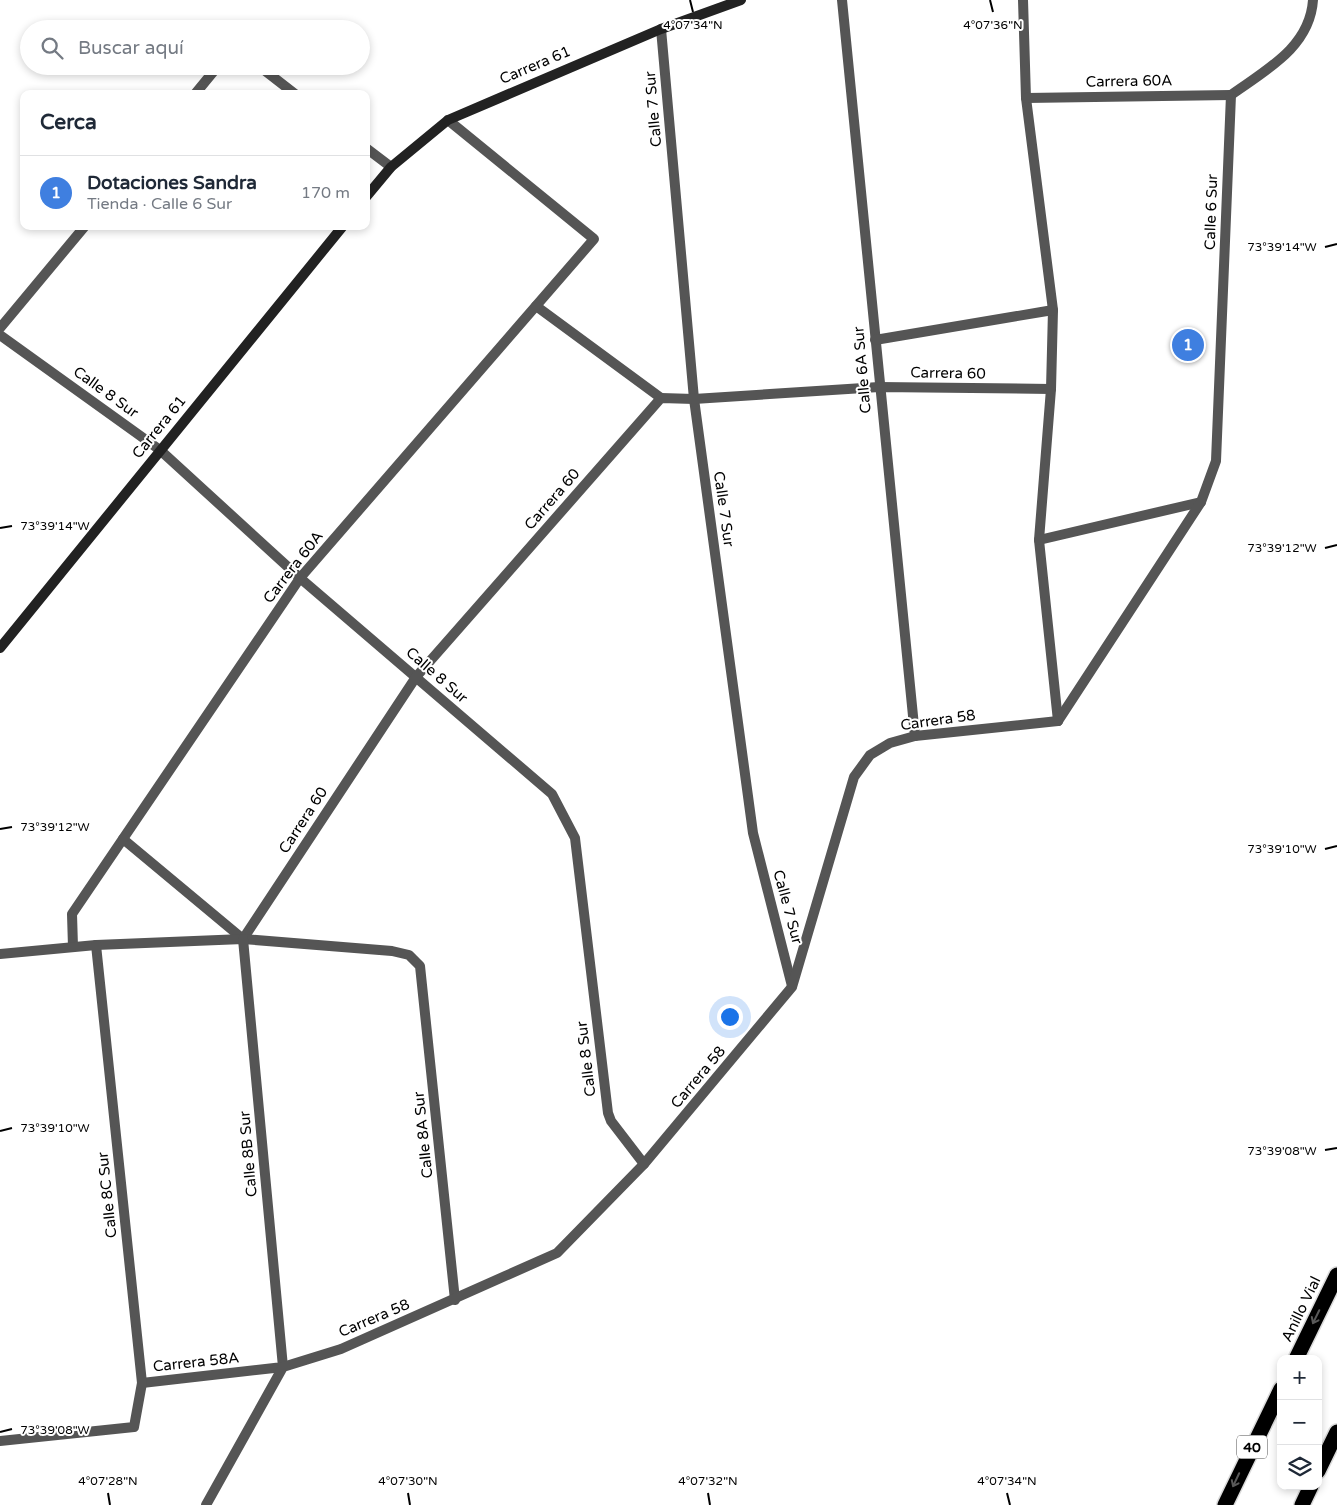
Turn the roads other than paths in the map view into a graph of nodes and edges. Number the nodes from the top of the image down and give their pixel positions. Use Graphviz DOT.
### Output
graph roads {
  1 [pos="741,0"];
  2 [pos="842,0"];
  3 [pos="1023,0"];
  4 [pos="1313,0"];
  5 [pos="661,29"];
  6 [pos="211,75"];
  7 [pos="271,75"];
  8 [pos="198,90"];
  9 [pos="290,90"];
  10 [pos="1231,95"];
  11 [pos="1026,98"];
  12 [pos="448,120"];
  13 [pos="370,151"];
  14 [pos="391,167"];
  15 [pos="370,192"];
  16 [pos="82,230"];
  17 [pos="340,230"];
  18 [pos="536,306"];
  19 [pos="1053,310"];
  20 [pos="0,328"];
  21 [pos="0,334"];
  22 [pos="875,340"];
  23 [pos="879,387"];
  24 [pos="1051,389"];
  25 [pos="661,398"];
  26 [pos="694,399"];
  27 [pos="160,450"];
  28 [pos="1201,502"];
  29 [pos="1039,540"];
  30 [pos="300,578"];
  31 [pos="0,648"];
  32 [pos="416,677"];
  33 [pos="1058,721"];
  34 [pos="915,736"];
  35 [pos="123,839"];
  36 [pos="243,939"];
  37 [pos="96,945"];
  38 [pos="74,947"];
  39 [pos="0,954"];
  40 [pos="792,987"];
  41 [pos="644,1164"];
  42 [pos="1337,1275"];
  43 [pos="455,1300"];
  44 [pos="1298,1355"];
  45 [pos="283,1367"];
  46 [pos="142,1383"];
  47 [pos="1277,1397"];
  48 [pos="1337,1432"];
  49 [pos="0,1441"];
  50 [pos="1322,1463"];
  51 [pos="1309,1490"];
  52 [pos="206,1505"];
  53 [pos="1224,1505"];
  54 [pos="1302,1505"];
  1 -- 5 [label="street, Carrera 61"];
  2 -- 22 [label="street, Calle 6A Sur"];
  3 -- 11 [label="street"];
  4 -- 10 [label="street"];
  5 -- 12 [label="street, Carrera 61"];
  5 -- 26 [label="street, Calle 7 Sur"];
  6 -- 8 [label="street"];
  7 -- 9 [label="street"];
  10 -- 11 [label="street, Carrera 60A"];
  10 -- 28 [label="street, Calle 6 Sur"];
  11 -- 19 [label="street"];
  12 -- 14 [label="street, Carrera 61"];
  12 -- 18 [label="street, Carrera 60A"];
  13 -- 14 [label="street"];
  14 -- 15 [label="street, Carrera 61"];
  16 -- 20 [label="street"];
  17 -- 27 [label="street, Carrera 61"];
  18 -- 25 [label="street"];
  18 -- 30 [label="street, Carrera 60A"];
  19 -- 22 [label="street"];
  19 -- 24 [label="street"];
  21 -- 27 [label="street, Calle 8 Sur"];
  22 -- 23 [label="street, Calle 6A Sur"];
  23 -- 24 [label="street, Carrera 60"];
  23 -- 26 [label="street, Carrera 60"];
  23 -- 34 [label="street, Calle 6A Sur"];
  24 -- 29 [label="street"];
  25 -- 26 [label="street, Carrera 60"];
  25 -- 32 [label="street, Carrera 60"];
  26 -- 40 [label="street, Calle 7 Sur"];
  27 -- 30 [label="street, Calle 8 Sur"];
  27 -- 31 [label="street, Carrera 61"];
  28 -- 29 [label="street"];
  28 -- 33 [label="street"];
  29 -- 33 [label="street"];
  30 -- 32 [label="street, Calle 8 Sur"];
  30 -- 35 [label="street, Carrera 60A"];
  32 -- 36 [label="street, Carrera 60"];
  32 -- 41 [label="street, Calle 8 Sur"];
  33 -- 34 [label="street, Carrera 58"];
  34 -- 40 [label="street, Carrera 58"];
  35 -- 36 [label="street"];
  35 -- 38 [label="street, Carrera 60A"];
  36 -- 37 [label="street"];
  36 -- 43 [label="street, Calle 8A Sur"];
  36 -- 45 [label="street, Calle 8B Sur"];
  37 -- 38 [label="street"];
  37 -- 46 [label="street, Calle 8C Sur"];
  38 -- 39 [label="street"];
  40 -- 41 [label="street, Carrera 58"];
  41 -- 43 [label="street, Carrera 58"];
  42 -- 44 [label="highway, Anillo Vial, one-way"];
  43 -- 45 [label="street, Carrera 58"];
  45 -- 46 [label="street, Carrera 58A"];
  45 -- 52 [label="street"];
  46 -- 49 [label="street, Carrera 58A"];
  47 -- 53 [label="highway, 40, one-way"];
  48 -- 50 [label="highway"];
  51 -- 54 [label="highway"];
}
